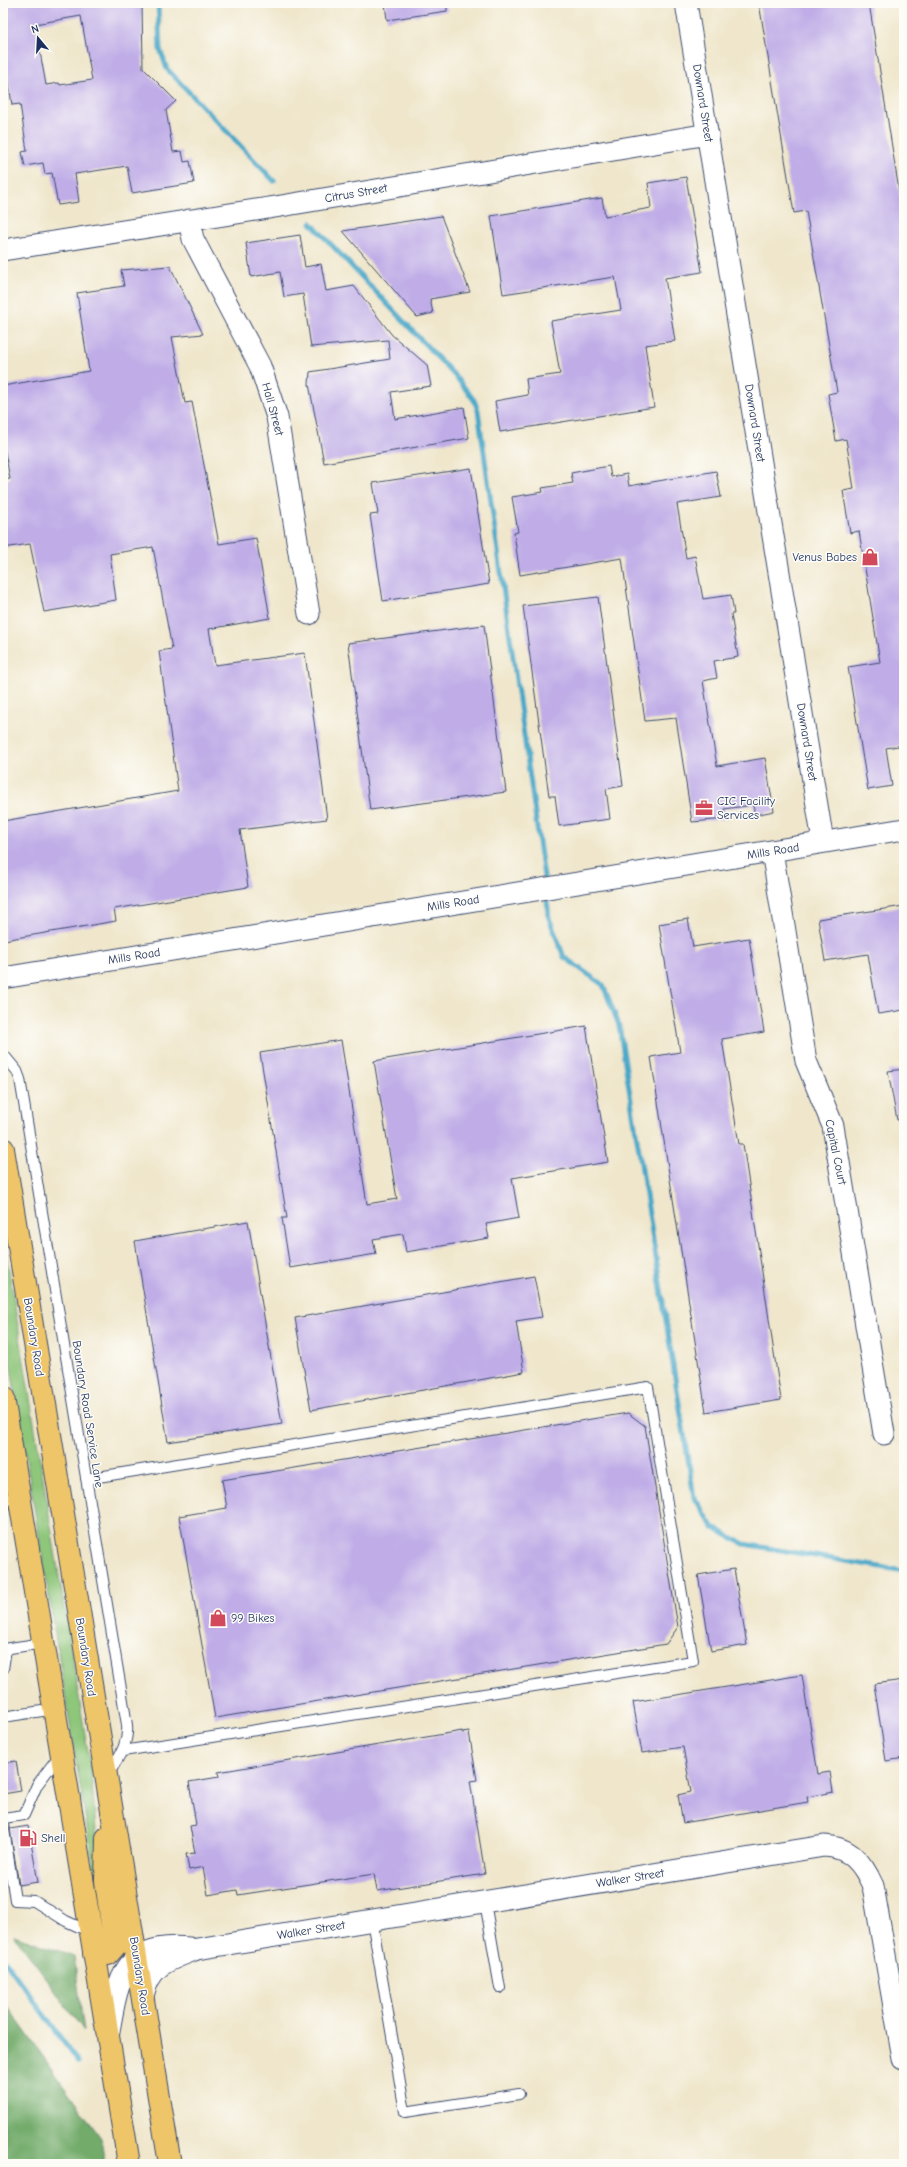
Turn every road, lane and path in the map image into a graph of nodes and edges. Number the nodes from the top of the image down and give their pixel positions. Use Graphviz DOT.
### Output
graph roads {
  1 [pos="686,3"];
  2 [pos="708,134"];
  3 [pos="189,220"];
  4 [pos="3,250"];
  5 [pos="309,614"];
  6 [pos="904,830"];
  7 [pos="823,842"];
  8 [pos="772,851"];
  9 [pos="3,978"];
  10 [pos="3,1054"];
  11 [pos="3,1149"];
  12 [pos="3,1397"];
  13 [pos="884,1434"];
  14 [pos="86,1479"];
  15 [pos="11,1499"];
  16 [pos="44,1643"];
  17 [pos="4,1649"];
  18 [pos="3,1669"];
  19 [pos="54,1709"];
  20 [pos="3,1717"];
  21 [pos="123,1751"];
  22 [pos="62,1752"];
  23 [pos="108,1788"];
  24 [pos="3,1818"];
  25 [pos="3,1823"];
  26 [pos="485,1902"];
  27 [pos="372,1920"];
  28 [pos="90,1932"];
  29 [pos="197,1949"];
  30 [pos="94,1954"];
  31 [pos="137,1958"];
  32 [pos="500,1988"];
  33 [pos="143,1996"];
  34 [pos="108,2037"];
  35 [pos="903,2058"];
  36 [pos="519,2094"];
  37 [pos="129,2164"];
  38 [pos="170,2164"];
  1 -- 2 [label="street, Downard Street"];
  2 -- 3 [label="street, Citrus Street"];
  2 -- 7 [label="street, Downard Street"];
  3 -- 4 [label="street, Citrus Street"];
  3 -- 5 [label="street, Hall Street"];
  6 -- 7 [label="street, Mills Road"];
  7 -- 8 [label="street, Mills Road"];
  8 -- 9 [label="street, Mills Road"];
  8 -- 13 [label="street, Capital Court"];
  10 -- 14 [label="lane, Boundary Road Service Lane"];
  11 -- 23 [label="main road, Boundary Road"];
  12 -- 15 [label="main road"];
  14 -- 21 [label="lane, Boundary Road Service Lane"];
  14 -- 21 [label="lane"];
  15 -- 16 [label="main road"];
  16 -- 17 [label="lane"];
  16 -- 19 [label="main road"];
  17 -- 18 [label="lane"];
  19 -- 20 [label="lane"];
  19 -- 22 [label="main road"];
  21 -- 23 [label="lane, Boundary Road Service Lane"];
  22 -- 24 [label="lane"];
  22 -- 28 [label="main road"];
  23 -- 30 [label="main road"];
  23 -- 31 [label="main road, Boundary Road"];
  25 -- 28 [label="lane"];
  26 -- 27 [label="street, Walker Street"];
  26 -- 32 [label="lane"];
  26 -- 35 [label="street, Walker Street"];
  27 -- 29 [label="street, Walker Street"];
  27 -- 36 [label="lane"];
  28 -- 30 [label="main road"];
  29 -- 31 [label="street, Walker Street"];
  29 -- 33 [label="street, Walker Street"];
  30 -- 34 [label="main road"];
  31 -- 33 [label="main road, Boundary Road"];
  31 -- 34 [label="street, Walker Street"];
  33 -- 38 [label="main road, Boundary Road"];
  34 -- 37 [label="main road"];
}
